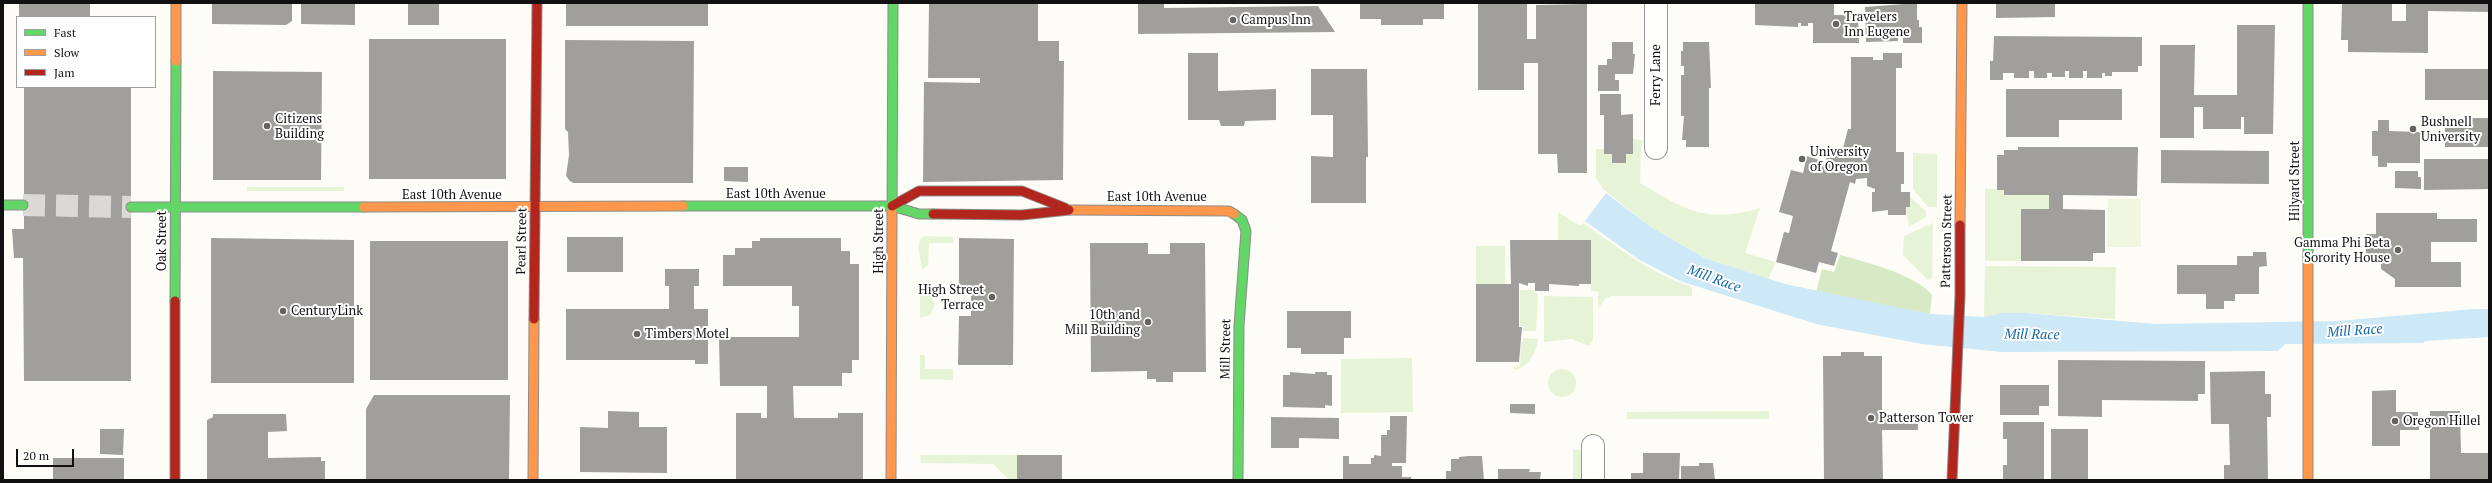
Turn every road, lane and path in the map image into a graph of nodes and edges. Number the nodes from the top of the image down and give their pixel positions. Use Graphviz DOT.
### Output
graph roads {
  1 [pos="176,3"];
  2 [pos="537,3"];
  3 [pos="893,3"];
  4 [pos="1656,3"];
  5 [pos="1962,3"];
  6 [pos="2308,3"];
  7 [pos="1656,148"];
  8 [pos="3,205"];
  9 [pos="23,205"];
  10 [pos="892,206"];
  11 [pos="131,207"];
  12 [pos="535,207"];
  13 [pos="176,208"];
  14 [pos="1068,210"];
  15 [pos="1242,220"];
  16 [pos="1593,446"];
  17 [pos="174,480"];
  18 [pos="533,480"];
  19 [pos="891,480"];
  20 [pos="1238,480"];
  21 [pos="1593,480"];
  22 [pos="1952,480"];
  23 [pos="2308,480"];
  1 -- 13 [label="street, Oak Street"];
  2 -- 12 [label="street, Pearl Street"];
  3 -- 10 [label="street, High Street"];
  4 -- 7 [label="street, Ferry Lane"];
  5 -- 22 [label="street, Patterson Street"];
  6 -- 23 [label="street, Hilyard Street"];
  8 -- 9 [label="street"];
  10 -- 12 [label="street, East 10th Avenue"];
  10 -- 14 [label="street, East 10th Avenue"];
  10 -- 14 [label="street, East 10th Avenue"];
  10 -- 19 [label="street, High Street"];
  11 -- 13 [label="street, East 10th Avenue"];
  12 -- 13 [label="street, East 10th Avenue"];
  12 -- 18 [label="street, Pearl Street"];
  13 -- 17 [label="street, Oak Street"];
  14 -- 15 [label="street, East 10th Avenue"];
  15 -- 20 [label="street, Mill Street"];
  16 -- 21 [label="street"];
}
